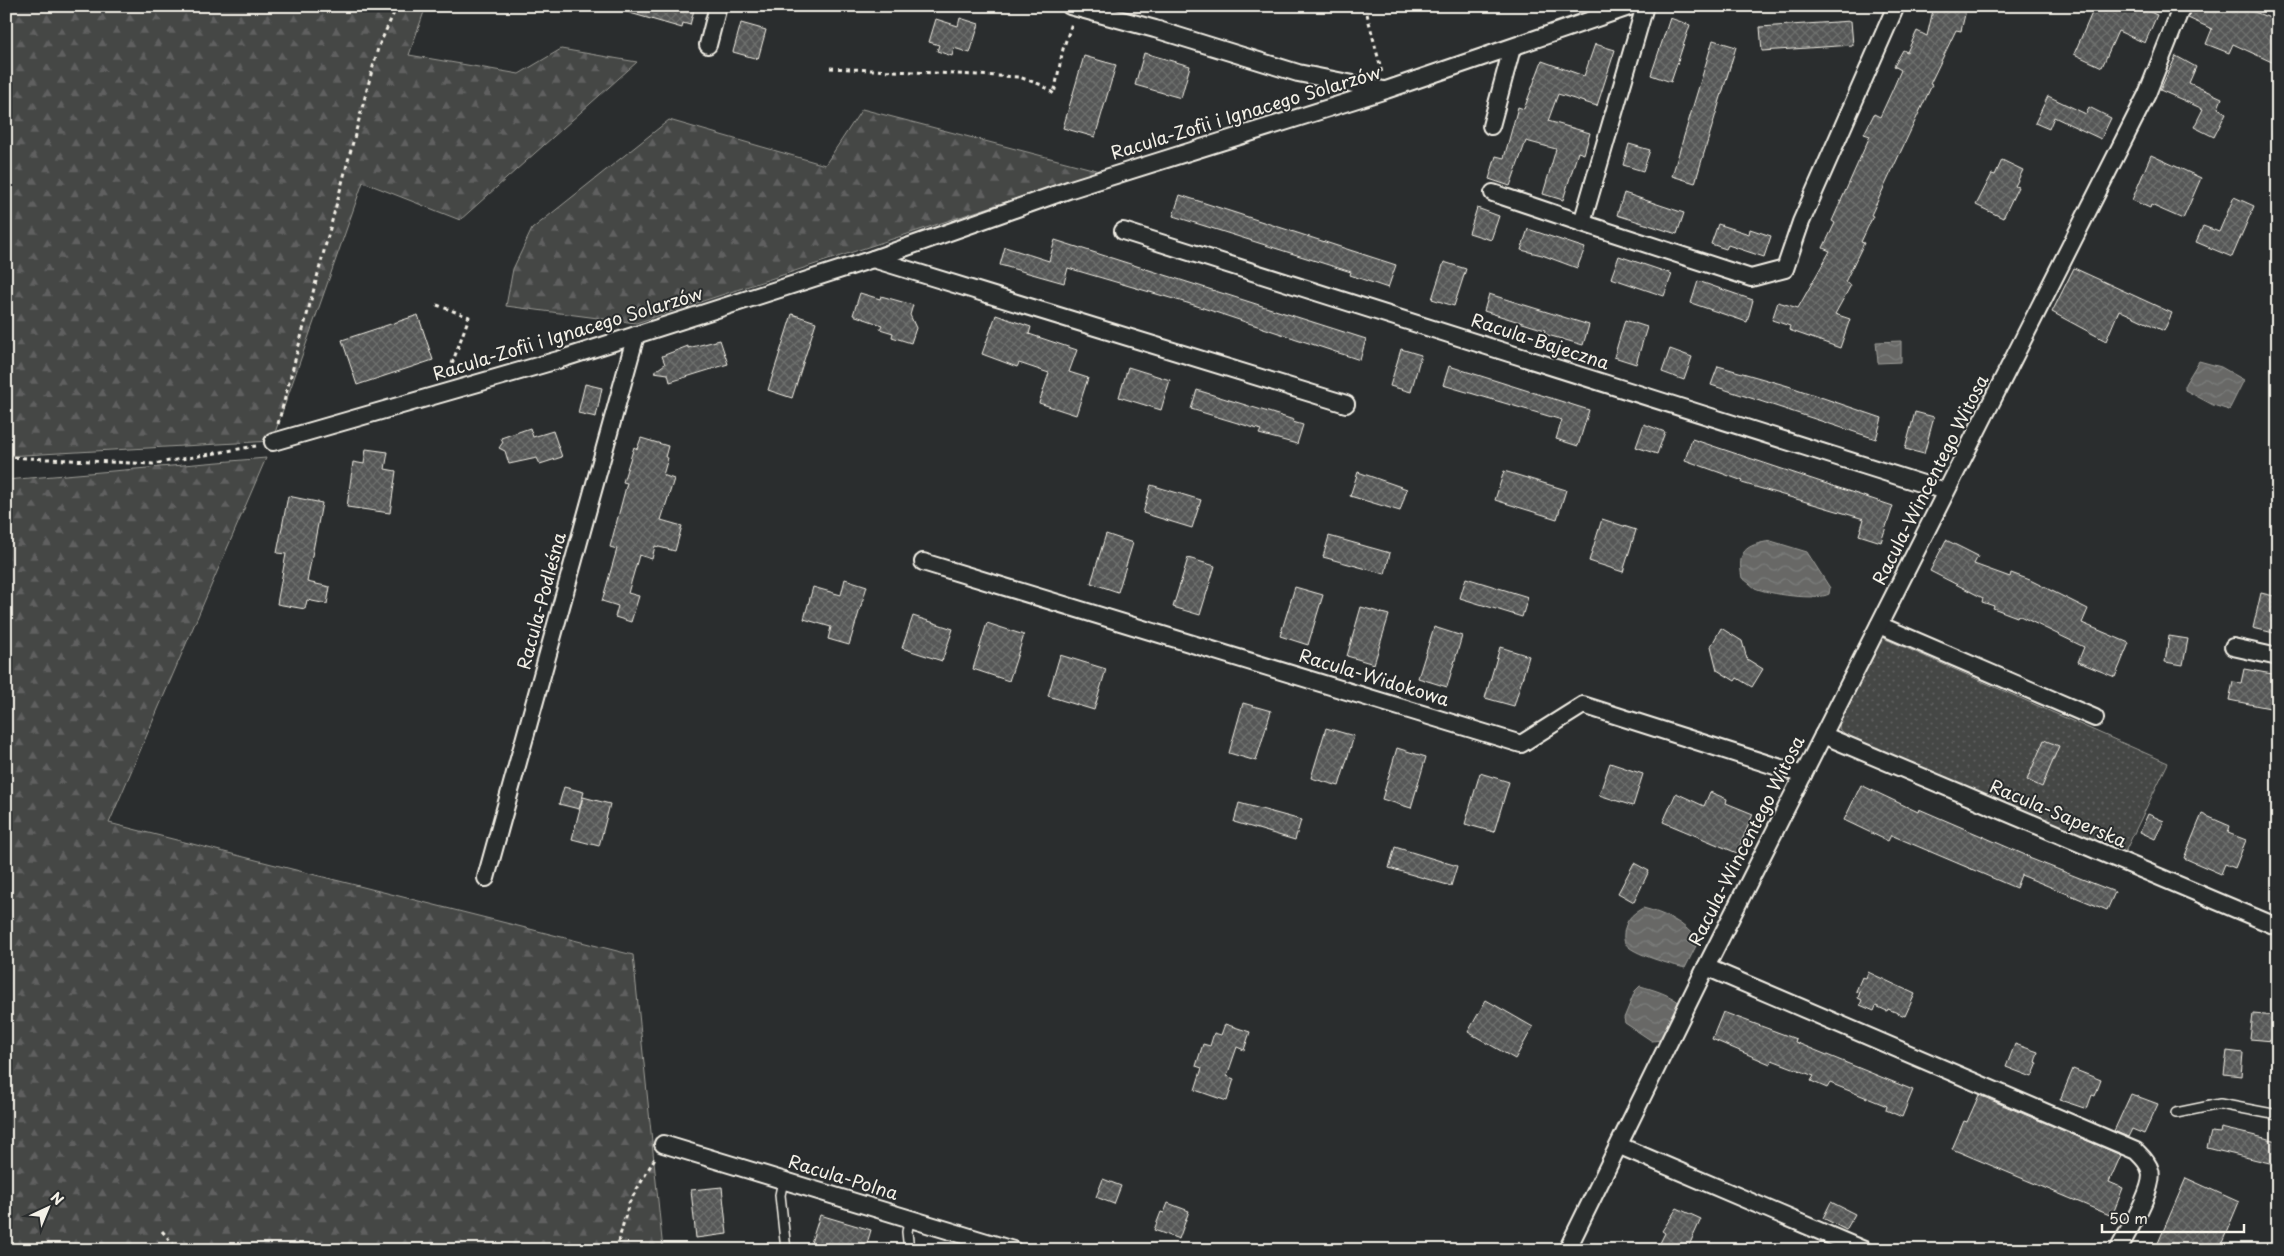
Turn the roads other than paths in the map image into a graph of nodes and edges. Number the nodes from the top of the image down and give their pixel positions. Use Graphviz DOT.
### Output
graph roads {
  1 [pos="718,6"];
  2 [pos="1632,6"];
  3 [pos="1645,6"];
  4 [pos="1896,6"];
  5 [pos="2182,6"];
  6 [pos="1074,7"];
  7 [pos="708,45"];
  8 [pos="1512,48"];
  9 [pos="1386,90"];
  10 [pos="1491,126"];
  11 [pos="1493,193"];
  12 [pos="1582,223"];
  13 [pos="1123,231"];
  14 [pos="873,259"];
  15 [pos="636,335"];
  16 [pos="1346,404"];
  17 [pos="273,442"];
  18 [pos="1945,491"];
  19 [pos="924,562"];
  20 [pos="1879,625"];
  21 [pos="2233,647"];
  22 [pos="2278,657"];
  23 [pos="2095,718"];
  24 [pos="1823,735"];
  25 [pos="1803,775"];
  26 [pos="486,878"];
  27 [pos="2278,927"];
  28 [pos="1706,967"];
  29 [pos="2176,1113"];
  30 [pos="2278,1115"];
  31 [pos="663,1144"];
  32 [pos="1620,1146"];
  33 [pos="783,1181"];
  34 [pos="909,1220"];
  35 [pos="786,1250"];
  36 [pos="909,1250"];
  37 [pos="1013,1250"];
  38 [pos="1567,1250"];
  39 [pos="1864,1250"];
  40 [pos="2118,1250"];
  1 -- 7 [label="street"];
  2 -- 8 [label="street, Racula-Zofii i Ignacego Solarzów"];
  3 -- 12 [label="street"];
  4 -- 12 [label="street"];
  5 -- 18 [label="street, Racula-Wincentego Witosa"];
  6 -- 9 [label="street"];
  8 -- 9 [label="street, Racula-Zofii i Ignacego Solarzów"];
  8 -- 10 [label="street"];
  9 -- 14 [label="street, Racula-Zofii i Ignacego Solarzów"];
  11 -- 12 [label="street"];
  13 -- 18 [label="street, Racula-Bajeczna"];
  14 -- 15 [label="street, Racula-Zofii i Ignacego Solarzów"];
  14 -- 16 [label="street"];
  15 -- 17 [label="street, Racula-Zofii i Ignacego Solarzów"];
  15 -- 26 [label="street, Racula-Podleśna"];
  18 -- 20 [label="street, Racula-Wincentego Witosa"];
  19 -- 25 [label="street, Racula-Widokowa"];
  20 -- 23 [label="street"];
  20 -- 24 [label="street, Racula-Wincentego Witosa"];
  21 -- 22 [label="street"];
  24 -- 25 [label="street, Racula-Wincentego Witosa"];
  24 -- 27 [label="street, Racula-Saperska"];
  25 -- 28 [label="street, Racula-Wincentego Witosa"];
  28 -- 32 [label="street, Racula-Wincentego Witosa"];
  28 -- 40 [label="street, Racula-Wincentego Witosa"];
  29 -- 30 [label="lane"];
  31 -- 33 [label="street, Racula-Polna"];
  32 -- 38 [label="street, Racula-Wincentego Witosa"];
  32 -- 39 [label="street"];
  33 -- 34 [label="street, Racula-Polna"];
  33 -- 35 [label="lane"];
  34 -- 36 [label="lane"];
  34 -- 37 [label="street, Racula-Polna"];
}
